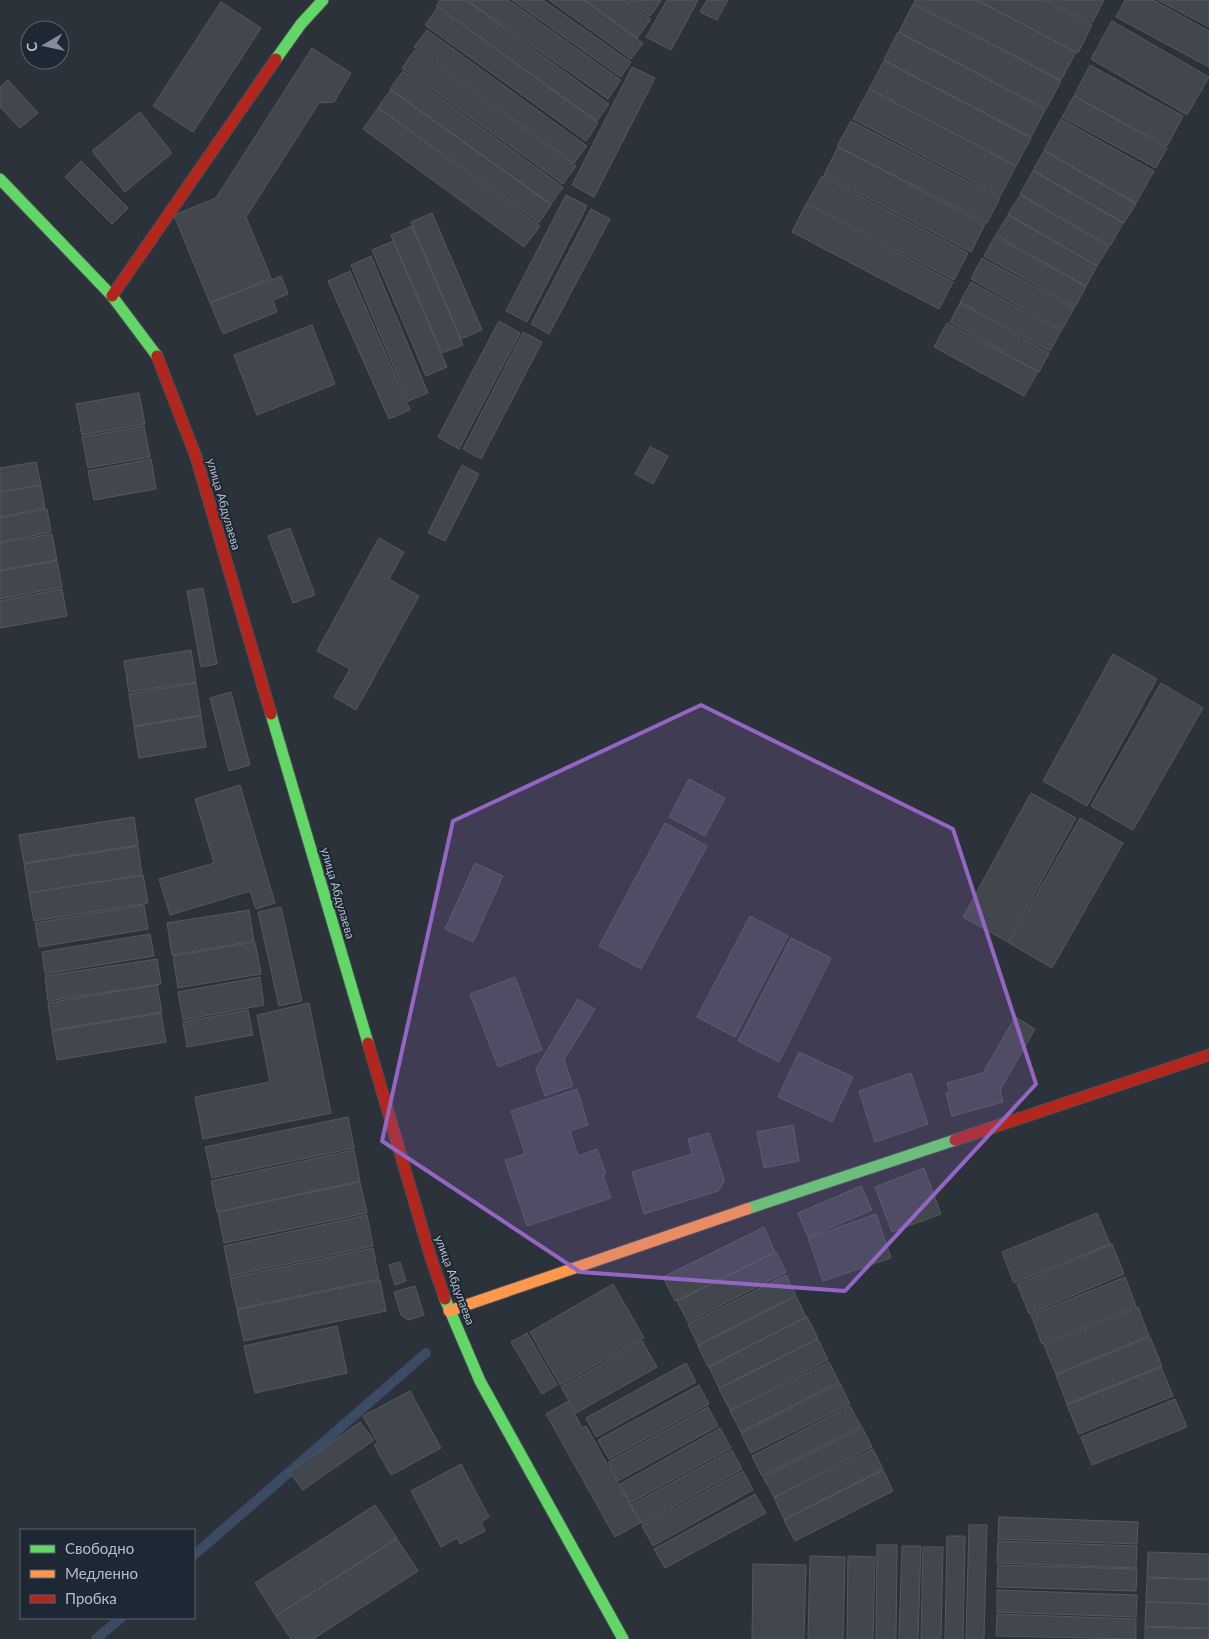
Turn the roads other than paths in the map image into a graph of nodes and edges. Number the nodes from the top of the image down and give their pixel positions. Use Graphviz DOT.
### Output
graph roads {
  1 [pos="324,0"];
  2 [pos="0,179"];
  3 [pos="112,296"];
  4 [pos="1209,1055"];
  5 [pos="449,1311"];
  6 [pos="623,1639"];
  1 -- 3 [label="street"];
  2 -- 3 [label="street, улица Абдулаева"];
  3 -- 5 [label="street, улица Абдулаева"];
  4 -- 5 [label="street"];
  5 -- 6 [label="street, улица Абдулаева"];
}
